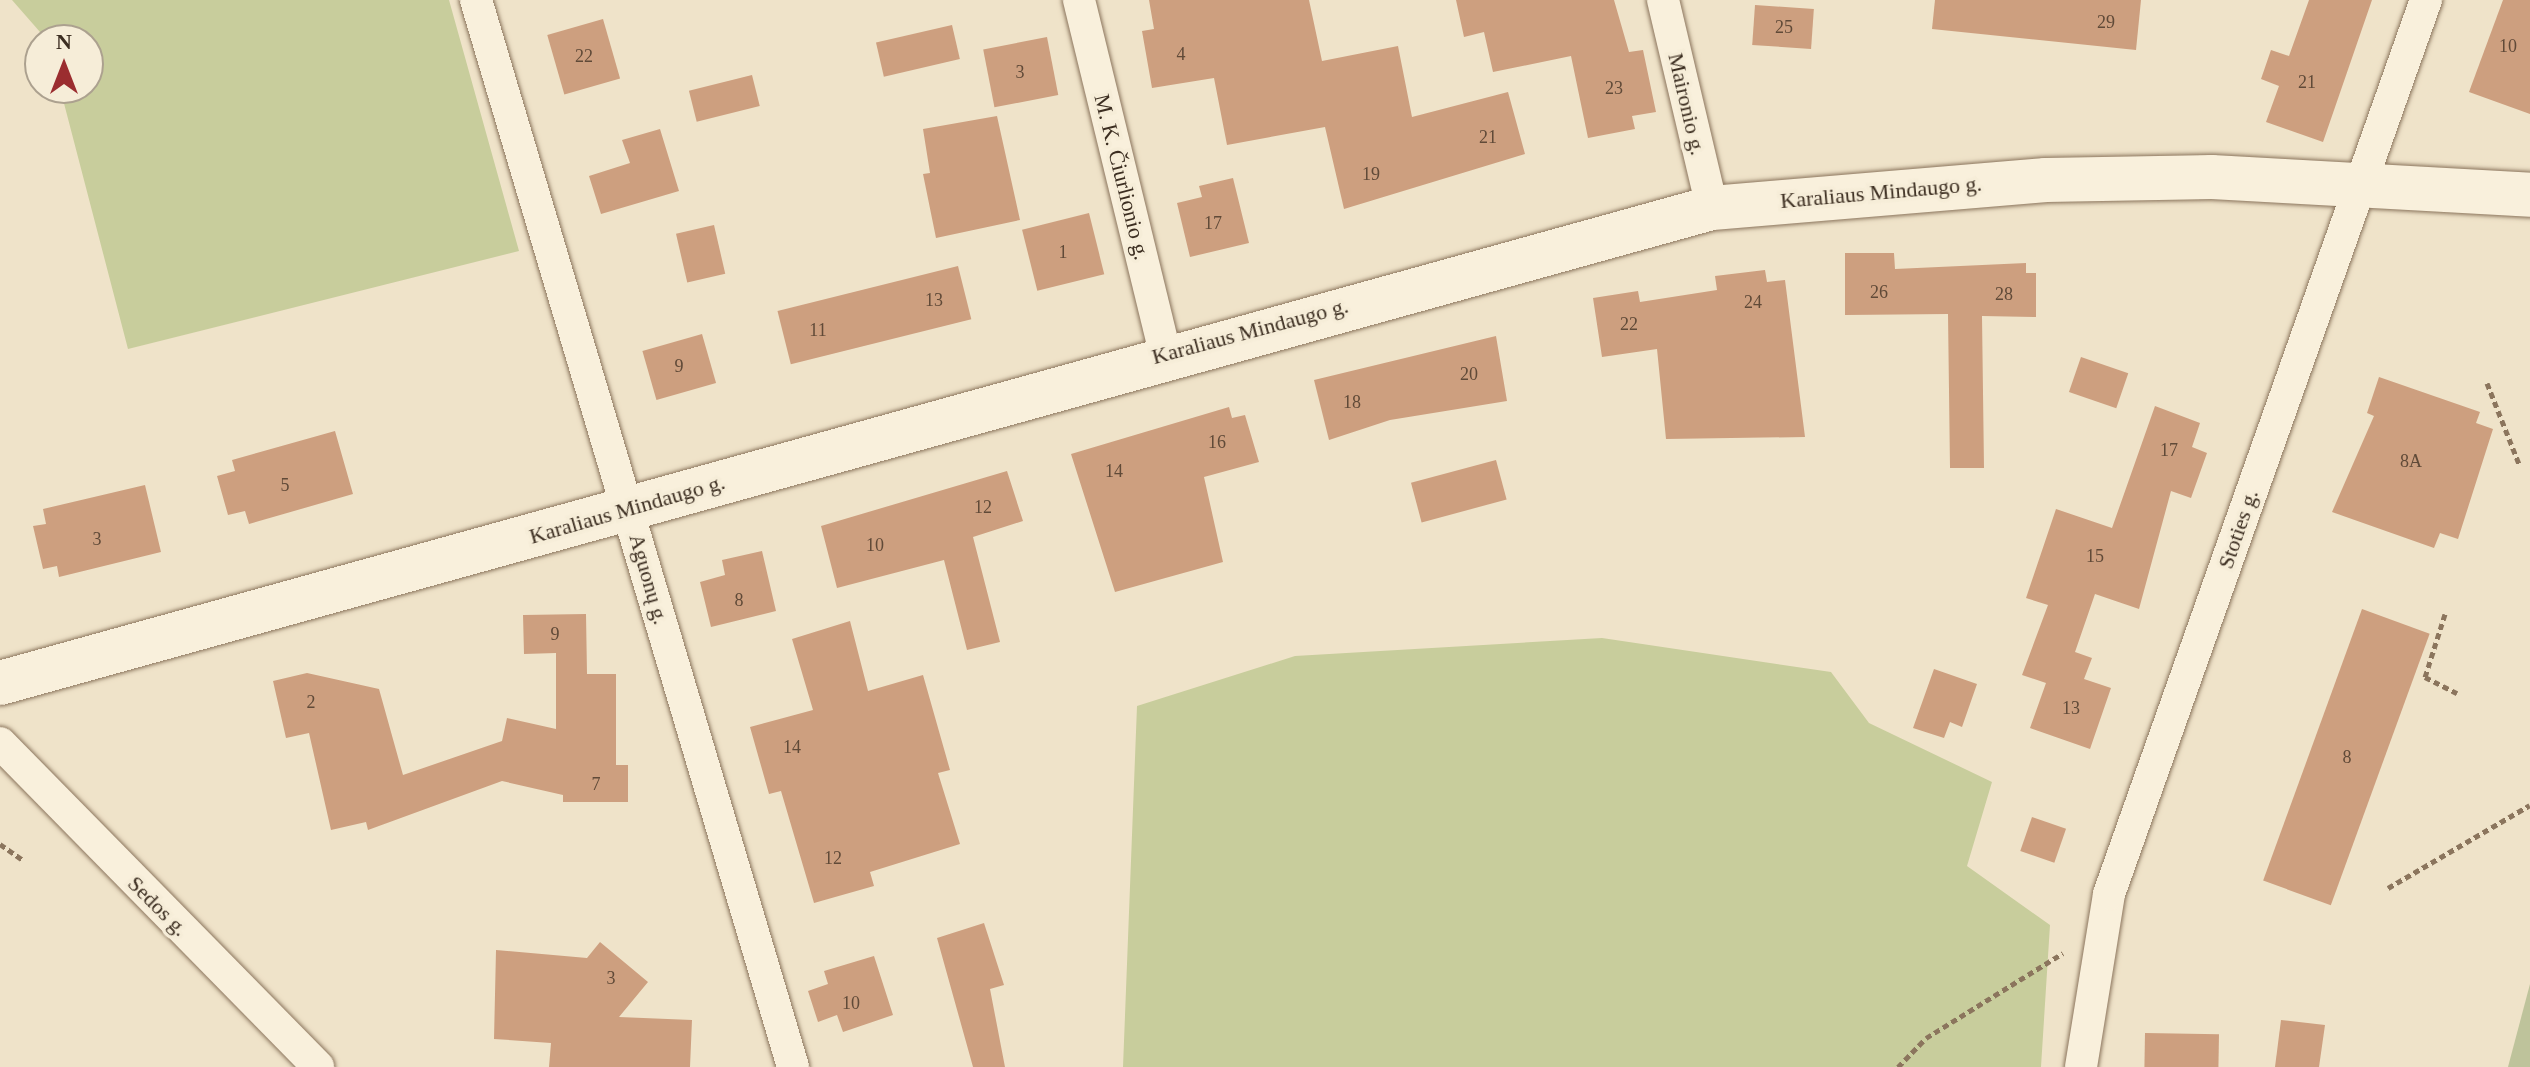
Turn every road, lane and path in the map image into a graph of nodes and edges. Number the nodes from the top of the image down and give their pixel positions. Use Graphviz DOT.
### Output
graph roads {
  1 [pos="476,0"];
  2 [pos="1079,0"];
  3 [pos="1663,0"];
  4 [pos="2426,0"];
  5 [pos="2360,182"];
  6 [pos="2530,195"];
  7 [pos="1712,208"];
  8 [pos="1165,354"];
  9 [pos="2487,383"];
  10 [pos="2519,464"];
  11 [pos="628,509"];
  12 [pos="2445,614"];
  13 [pos="0,683"];
  14 [pos="2457,693"];
  15 [pos="0,743"];
  16 [pos="2530,805"];
  17 [pos="0,844"];
  18 [pos="24,861"];
  19 [pos="2388,888"];
  20 [pos="2098,955"];
  21 [pos="318,1067"];
  22 [pos="793,1067"];
  23 [pos="1898,1067"];
  24 [pos="2081,1067"];
  1 -- 11 [label="street, Aguonų g."];
  2 -- 8 [label="street, M. K. Čiurlionio g."];
  3 -- 7 [label="street, Maironio g."];
  4 -- 5 [label="street, Stoties g."];
  5 -- 6 [label="main road, Karaliaus Mindaugo g."];
  5 -- 7 [label="main road, Karaliaus Mindaugo g."];
  5 -- 20 [label="street, Stoties g."];
  7 -- 8 [label="main road, Karaliaus Mindaugo g."];
  8 -- 11 [label="main road, Karaliaus Mindaugo g."];
  9 -- 10 [label="path"];
  11 -- 13 [label="main road, Karaliaus Mindaugo g."];
  11 -- 22 [label="street, Aguonų g."];
  12 -- 14 [label="path"];
  15 -- 21 [label="street, Sedos g."];
  16 -- 19 [label="path"];
  17 -- 18 [label="path"];
  20 -- 23 [label="path"];
  20 -- 24 [label="street, Stoties g."];
}
